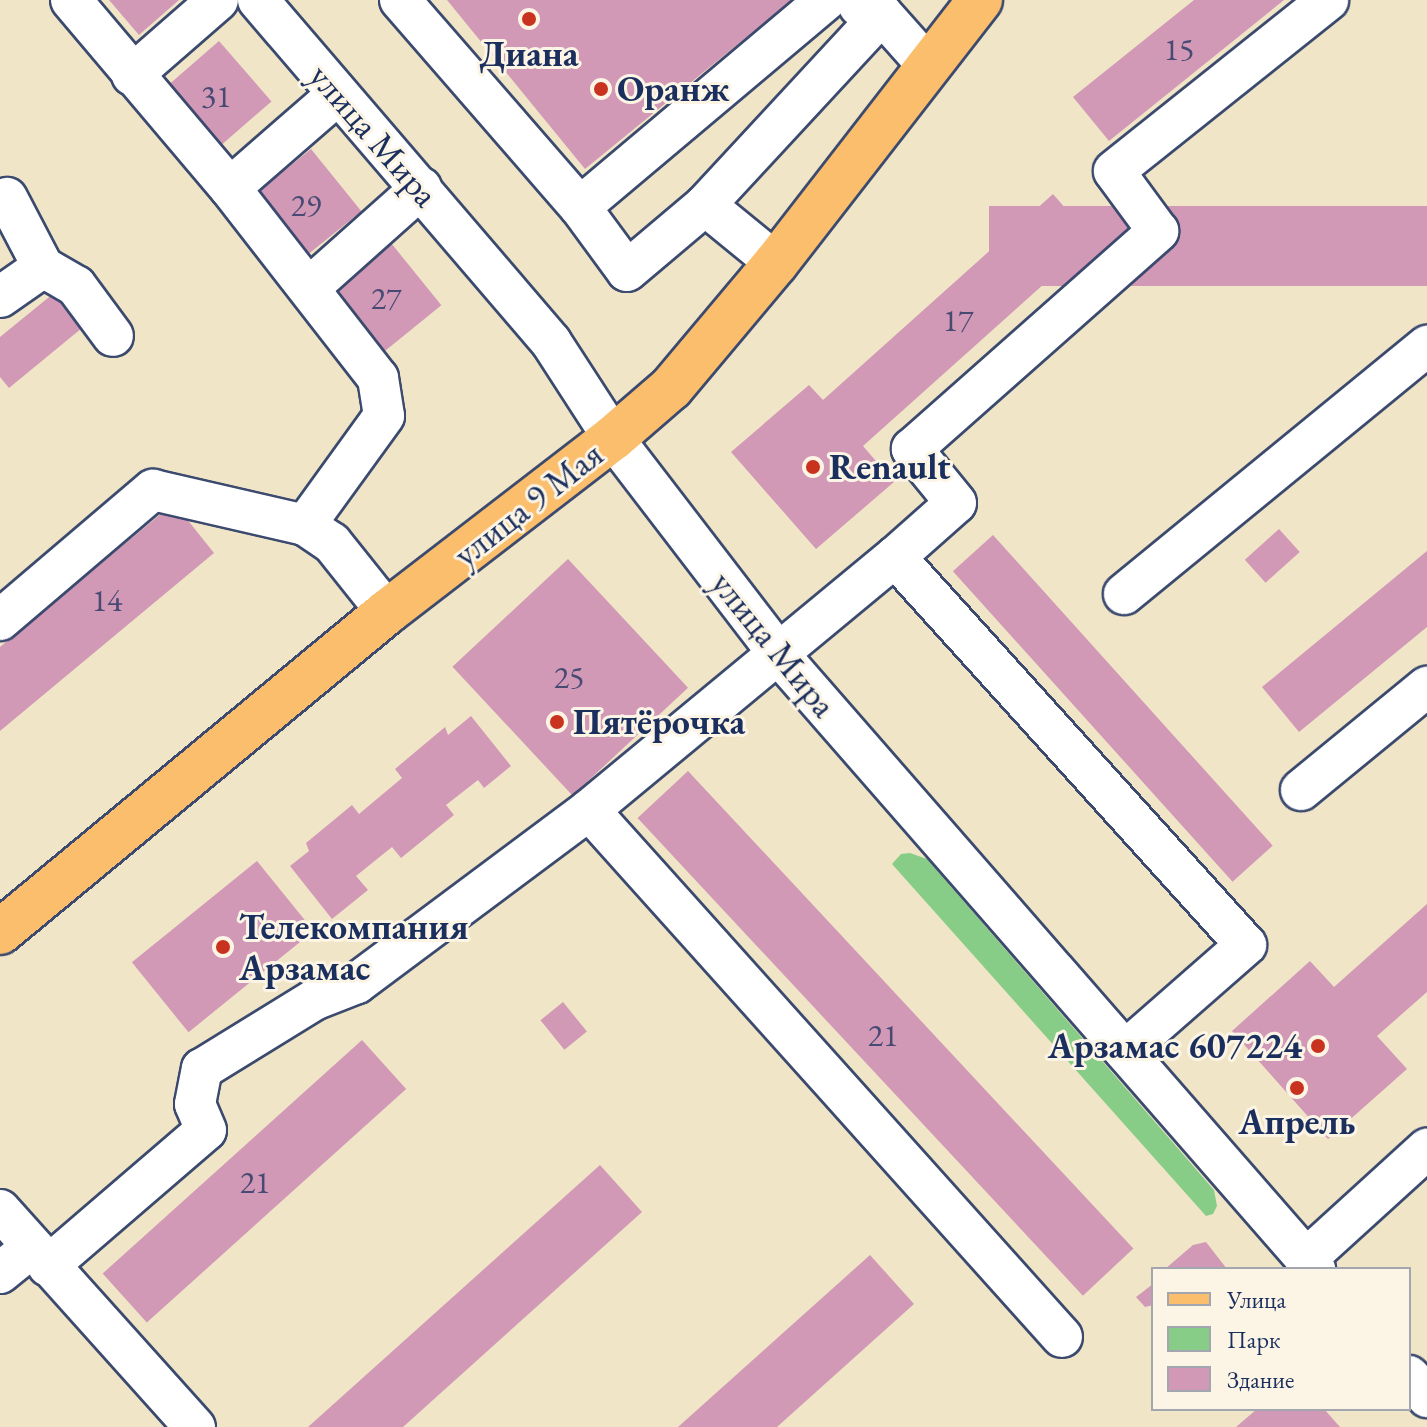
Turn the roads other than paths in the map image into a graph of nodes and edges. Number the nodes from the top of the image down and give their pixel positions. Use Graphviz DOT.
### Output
graph roads {
  1 [pos="71,0"];
  2 [pos="218,0"];
  3 [pos="258,0"];
  4 [pos="400,0"];
  5 [pos="826,0"];
  6 [pos="844,0"];
  7 [pos="980,0"];
  8 [pos="1328,0"];
  9 [pos="882,14"];
  10 [pos="929,67"];
  11 [pos="132,75"];
  12 [pos="338,94"];
  13 [pos="230,188"];
  14 [pos="421,188"];
  15 [pos="7,198"];
  16 [pos="705,205"];
  17 [pos="580,207"];
  18 [pos="776,263"];
  19 [pos="43,267"];
  20 [pos="310,287"];
  21 [pos="0,297"];
  22 [pos="113,336"];
  23 [pos="1427,346"];
  24 [pos="613,438"];
  25 [pos="305,525"];
  26 [pos="895,557"];
  27 [pos="1124,594"];
  28 [pos="387,612"];
  29 [pos="0,620"];
  30 [pos="780,656"];
  31 [pos="1427,687"];
  32 [pos="1301,790"];
  33 [pos="589,810"];
  34 [pos="0,932"];
  35 [pos="1125,1051"];
  36 [pos="1427,1149"];
  37 [pos="0,1210"];
  38 [pos="40,1256"];
  39 [pos="1310,1264"];
  40 [pos="0,1273"];
  41 [pos="1062,1337"];
  42 [pos="1411,1378"];
  43 [pos="1427,1397"];
  44 [pos="195,1427"];
  1 -- 11 [label="street"];
  2 -- 11 [label="street"];
  3 -- 12 [label="street, улица Мира"];
  4 -- 17 [label="street"];
  5 -- 17 [label="street"];
  6 -- 9 [label="street"];
  7 -- 10 [label="main road, улица 9 Мая"];
  8 -- 26 [label="street"];
  9 -- 10 [label="street"];
  9 -- 16 [label="street"];
  10 -- 18 [label="main road, улица 9 Мая"];
  11 -- 13 [label="street"];
  12 -- 13 [label="street"];
  12 -- 14 [label="street, улица Мира"];
  13 -- 20 [label="street"];
  14 -- 20 [label="street"];
  14 -- 24 [label="street, улица Мира"];
  15 -- 19 [label="street"];
  16 -- 17 [label="street"];
  16 -- 18 [label="street"];
  18 -- 24 [label="main road, улица 9 Мая"];
  19 -- 21 [label="street"];
  19 -- 22 [label="street"];
  20 -- 25 [label="street"];
  23 -- 27 [label="street"];
  24 -- 28 [label="main road, улица 9 Мая"];
  24 -- 30 [label="street, улица Мира"];
  25 -- 28 [label="street"];
  25 -- 29 [label="street"];
  26 -- 30 [label="street"];
  26 -- 35 [label="street"];
  28 -- 34 [label="main road, улица 9 Мая"];
  30 -- 33 [label="street"];
  30 -- 35 [label="street, улица Мира"];
  31 -- 32 [label="street"];
  33 -- 38 [label="street"];
  33 -- 41 [label="street"];
  35 -- 39 [label="street, улица Мира"];
  36 -- 39 [label="street"];
  37 -- 38 [label="street"];
  38 -- 40 [label="street"];
  38 -- 44 [label="street"];
  42 -- 43 [label="street"];
}
